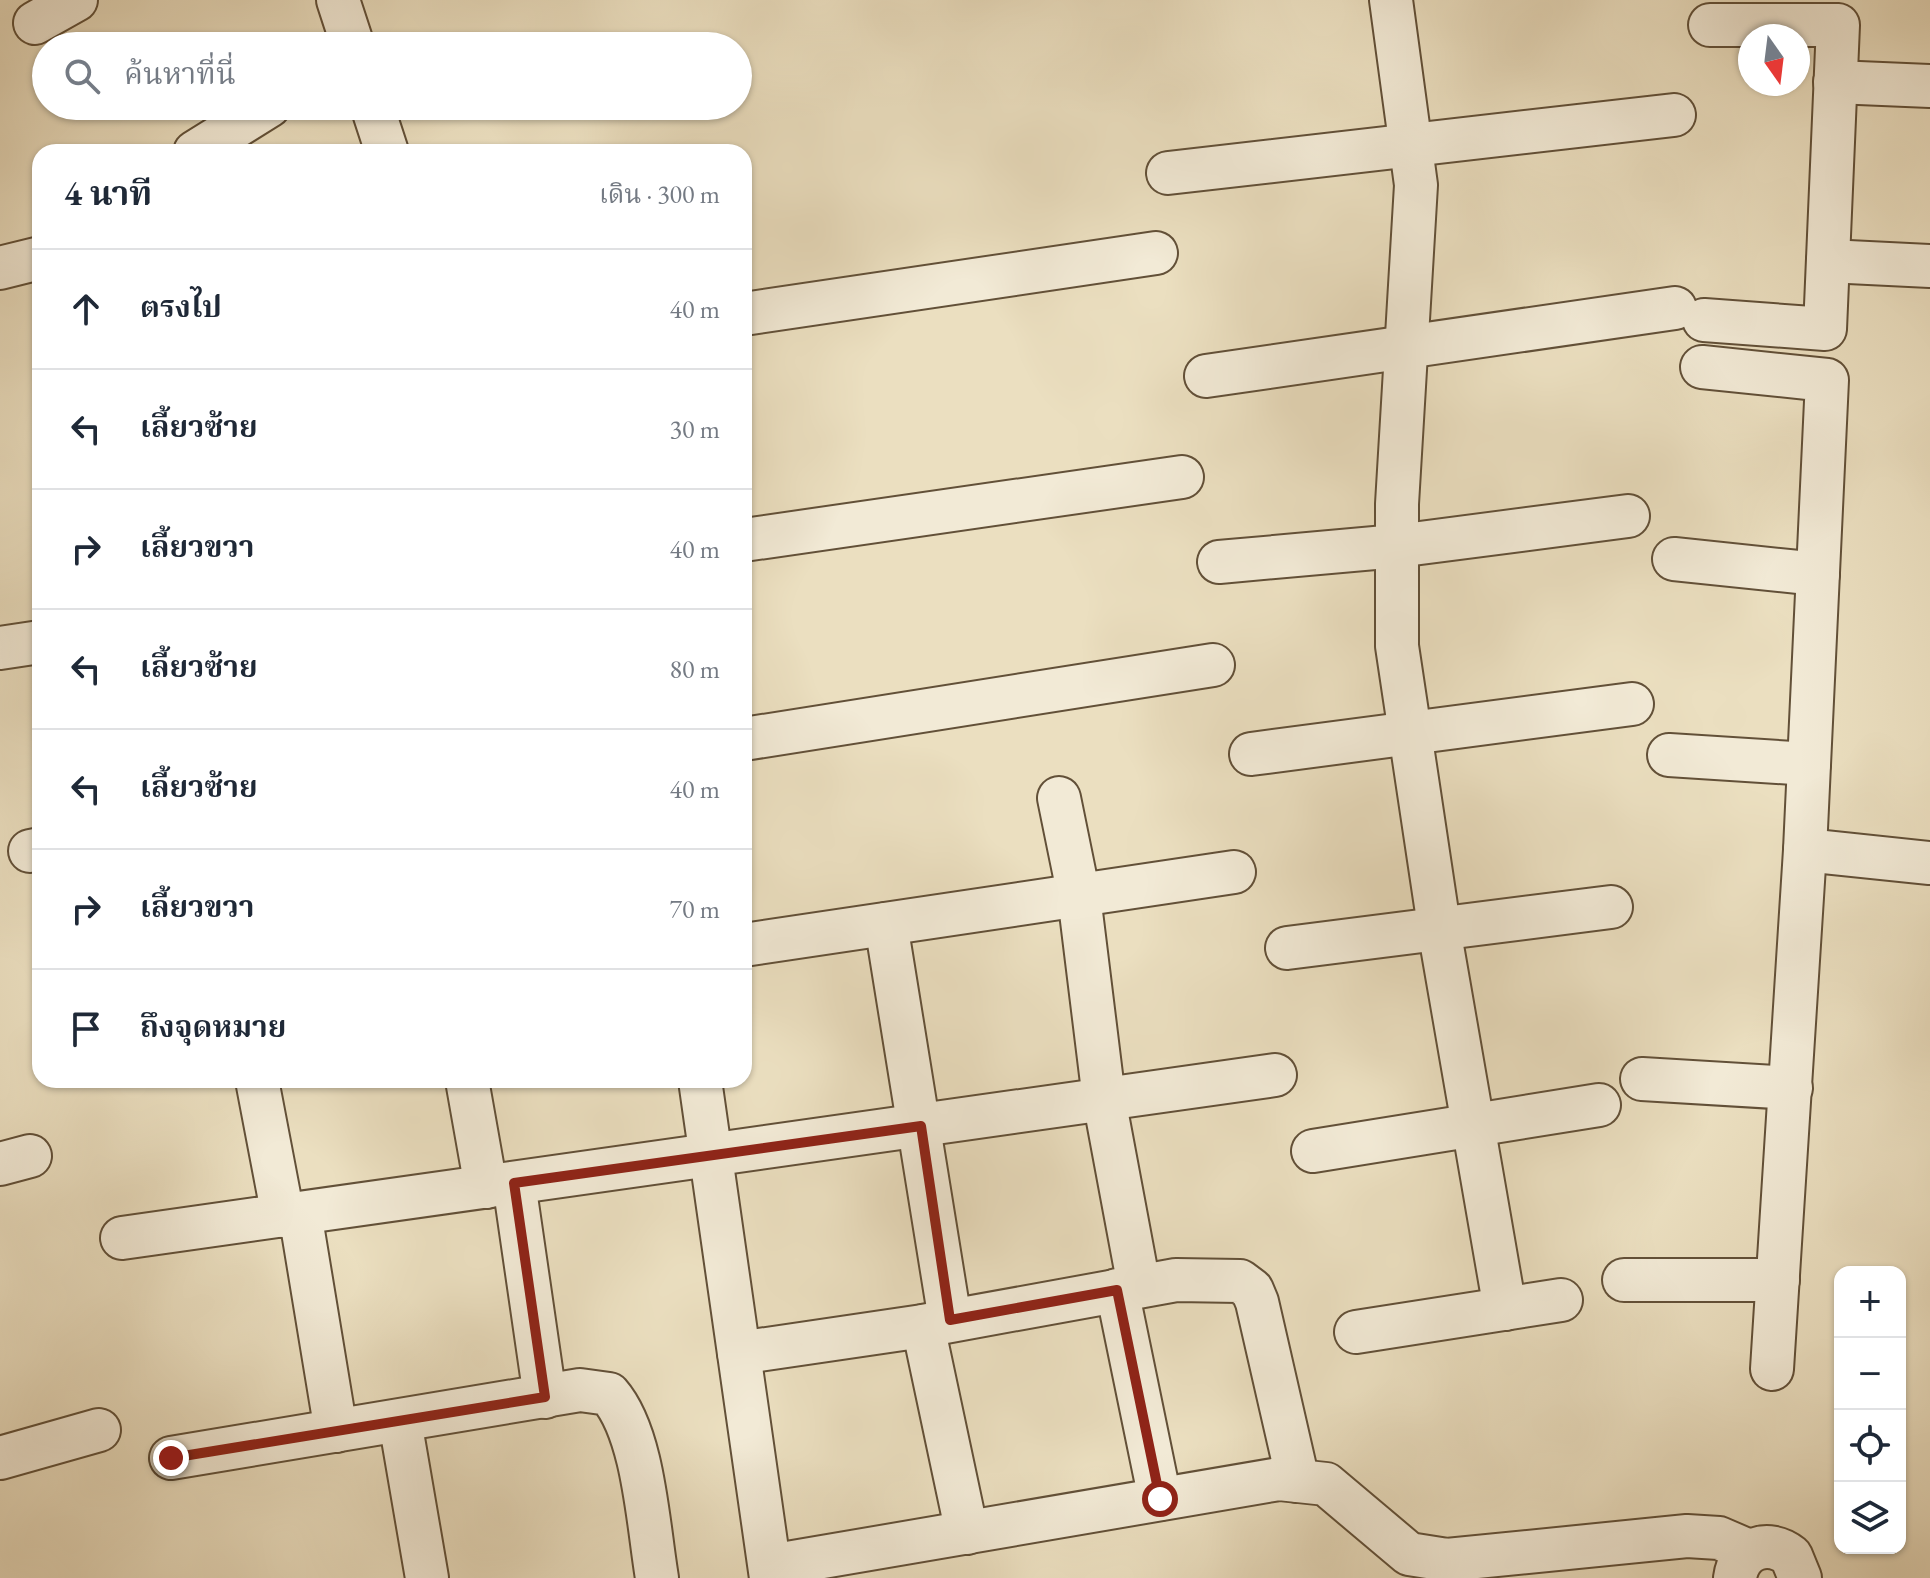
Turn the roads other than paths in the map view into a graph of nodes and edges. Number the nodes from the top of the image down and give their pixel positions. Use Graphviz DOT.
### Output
graph roads {
  1 [pos="76,0"];
  2 [pos="338,0"];
  3 [pos="1391,0"];
  4 [pos="35,23"];
  5 [pos="1710,25"];
  6 [pos="348,32"];
  7 [pos="1835,82"];
  8 [pos="1930,86"];
  9 [pos="1674,115"];
  10 [pos="246,120"];
  11 [pos="377,120"];
  12 [pos="1410,143"];
  13 [pos="208,144"];
  14 [pos="384,144"];
  15 [pos="1168,173"];
  16 [pos="1156,253"];
  17 [pos="32,260"];
  18 [pos="1828,261"];
  19 [pos="1930,266"];
  20 [pos="0,268"];
  21 [pos="752,313"];
  22 [pos="1407,344"];
  23 [pos="1702,367"];
  24 [pos="1206,376"];
  25 [pos="1182,477"];
  26 [pos="1628,516"];
  27 [pos="752,539"];
  28 [pos="1397,546"];
  29 [pos="1674,559"];
  30 [pos="1219,562"];
  31 [pos="1818,574"];
  32 [pos="32,643"];
  33 [pos="0,648"];
  34 [pos="1213,665"];
  35 [pos="1632,704"];
  36 [pos="1410,733"];
  37 [pos="752,738"];
  38 [pos="1251,754"];
  39 [pos="1669,755"];
  40 [pos="1809,764"];
  41 [pos="1059,798"];
  42 [pos="1805,850"];
  43 [pos="1930,863"];
  44 [pos="1234,872"];
  45 [pos="1079,896"];
  46 [pos="1611,907"];
  47 [pos="886,924"];
  48 [pos="1440,930"];
  49 [pos="752,944"];
  50 [pos="1287,948"];
  51 [pos="1275,1075"];
  52 [pos="1642,1079"];
  53 [pos="259,1088"];
  54 [pos="470,1088"];
  55 [pos="701,1088"];
  56 [pos="1791,1088"];
  57 [pos="1104,1099"];
  58 [pos="1599,1105"];
  59 [pos="1472,1125"];
  60 [pos="921,1126"];
  61 [pos="1313,1151"];
  62 [pos="710,1156"];
  63 [pos="500,1185"];
  64 [pos="292,1214"];
  65 [pos="122,1238"];
  66 [pos="1624,1280"];
  67 [pos="1778,1280"];
  68 [pos="1128,1288"];
  69 [pos="1561,1300"];
  70 [pos="1505,1309"];
  71 [pos="937,1323"];
  72 [pos="1356,1332"];
  73 [pos="739,1353"];
  74 [pos="1772,1369"];
  75 [pos="545,1397"];
  76 [pos="400,1421"];
  77 [pos="99,1430"];
  78 [pos="336,1431"];
  79 [pos="0,1458"];
  80 [pos="171,1458"];
  81 [pos="1298,1481"];
  82 [pos="1160,1499"];
  83 [pos="967,1533"];
  84 [pos="1742,1564"];
  85 [pos="771,1572"];
  86 [pos="427,1578"];
  87 [pos="657,1578"];
  88 [pos="1800,1578"];
  1 -- 4 [label="street"];
  2 -- 6 [label="street"];
  3 -- 12 [label="street"];
  5 -- 7 [label="street"];
  7 -- 8 [label="street"];
  7 -- 18 [label="street"];
  9 -- 12 [label="street"];
  10 -- 13 [label="street"];
  11 -- 14 [label="street"];
  12 -- 15 [label="street"];
  12 -- 22 [label="street"];
  16 -- 21 [label="street"];
  17 -- 20 [label="street"];
  18 -- 19 [label="street"];
  18 -- 22 [label="street"];
  22 -- 24 [label="street"];
  22 -- 28 [label="street"];
  23 -- 31 [label="street"];
  25 -- 27 [label="street"];
  26 -- 28 [label="street"];
  28 -- 30 [label="street"];
  28 -- 36 [label="street"];
  29 -- 31 [label="street"];
  31 -- 40 [label="street"];
  32 -- 33 [label="street"];
  34 -- 37 [label="street"];
  35 -- 36 [label="street"];
  36 -- 38 [label="street"];
  36 -- 48 [label="street"];
  39 -- 40 [label="street"];
  40 -- 42 [label="street"];
  41 -- 45 [label="street"];
  42 -- 43 [label="street"];
  42 -- 56 [label="street"];
  44 -- 45 [label="street"];
  45 -- 47 [label="street"];
  45 -- 57 [label="street"];
  46 -- 48 [label="street"];
  47 -- 49 [label="street"];
  47 -- 60 [label="street"];
  48 -- 50 [label="street"];
  48 -- 59 [label="street"];
  51 -- 57 [label="street"];
  52 -- 56 [label="street"];
  53 -- 64 [label="street"];
  54 -- 63 [label="street"];
  55 -- 62 [label="street"];
  56 -- 67 [label="street"];
  57 -- 60 [label="street"];
  57 -- 68 [label="street"];
  58 -- 59 [label="street"];
  59 -- 61 [label="street"];
  59 -- 70 [label="street"];
  60 -- 62 [label="street"];
  60 -- 71 [label="street"];
  62 -- 63 [label="street"];
  62 -- 73 [label="street"];
  63 -- 64 [label="street"];
  63 -- 75 [label="street"];
  64 -- 65 [label="street"];
  64 -- 78 [label="street"];
  66 -- 67 [label="street"];
  67 -- 74 [label="street"];
  68 -- 71 [label="street"];
  68 -- 81 [label="street"];
  68 -- 82 [label="street"];
  69 -- 70 [label="street"];
  70 -- 72 [label="street"];
  71 -- 73 [label="street"];
  71 -- 83 [label="street"];
  73 -- 85 [label="street"];
  75 -- 76 [label="street"];
  75 -- 87 [label="street"];
  76 -- 78 [label="street"];
  76 -- 86 [label="street"];
  77 -- 79 [label="street"];
  78 -- 80 [label="street"];
  81 -- 82 [label="street"];
  81 -- 84 [label="street"];
  82 -- 83 [label="street"];
  83 -- 85 [label="street"];
  84 -- 88 [label="street"];
}
